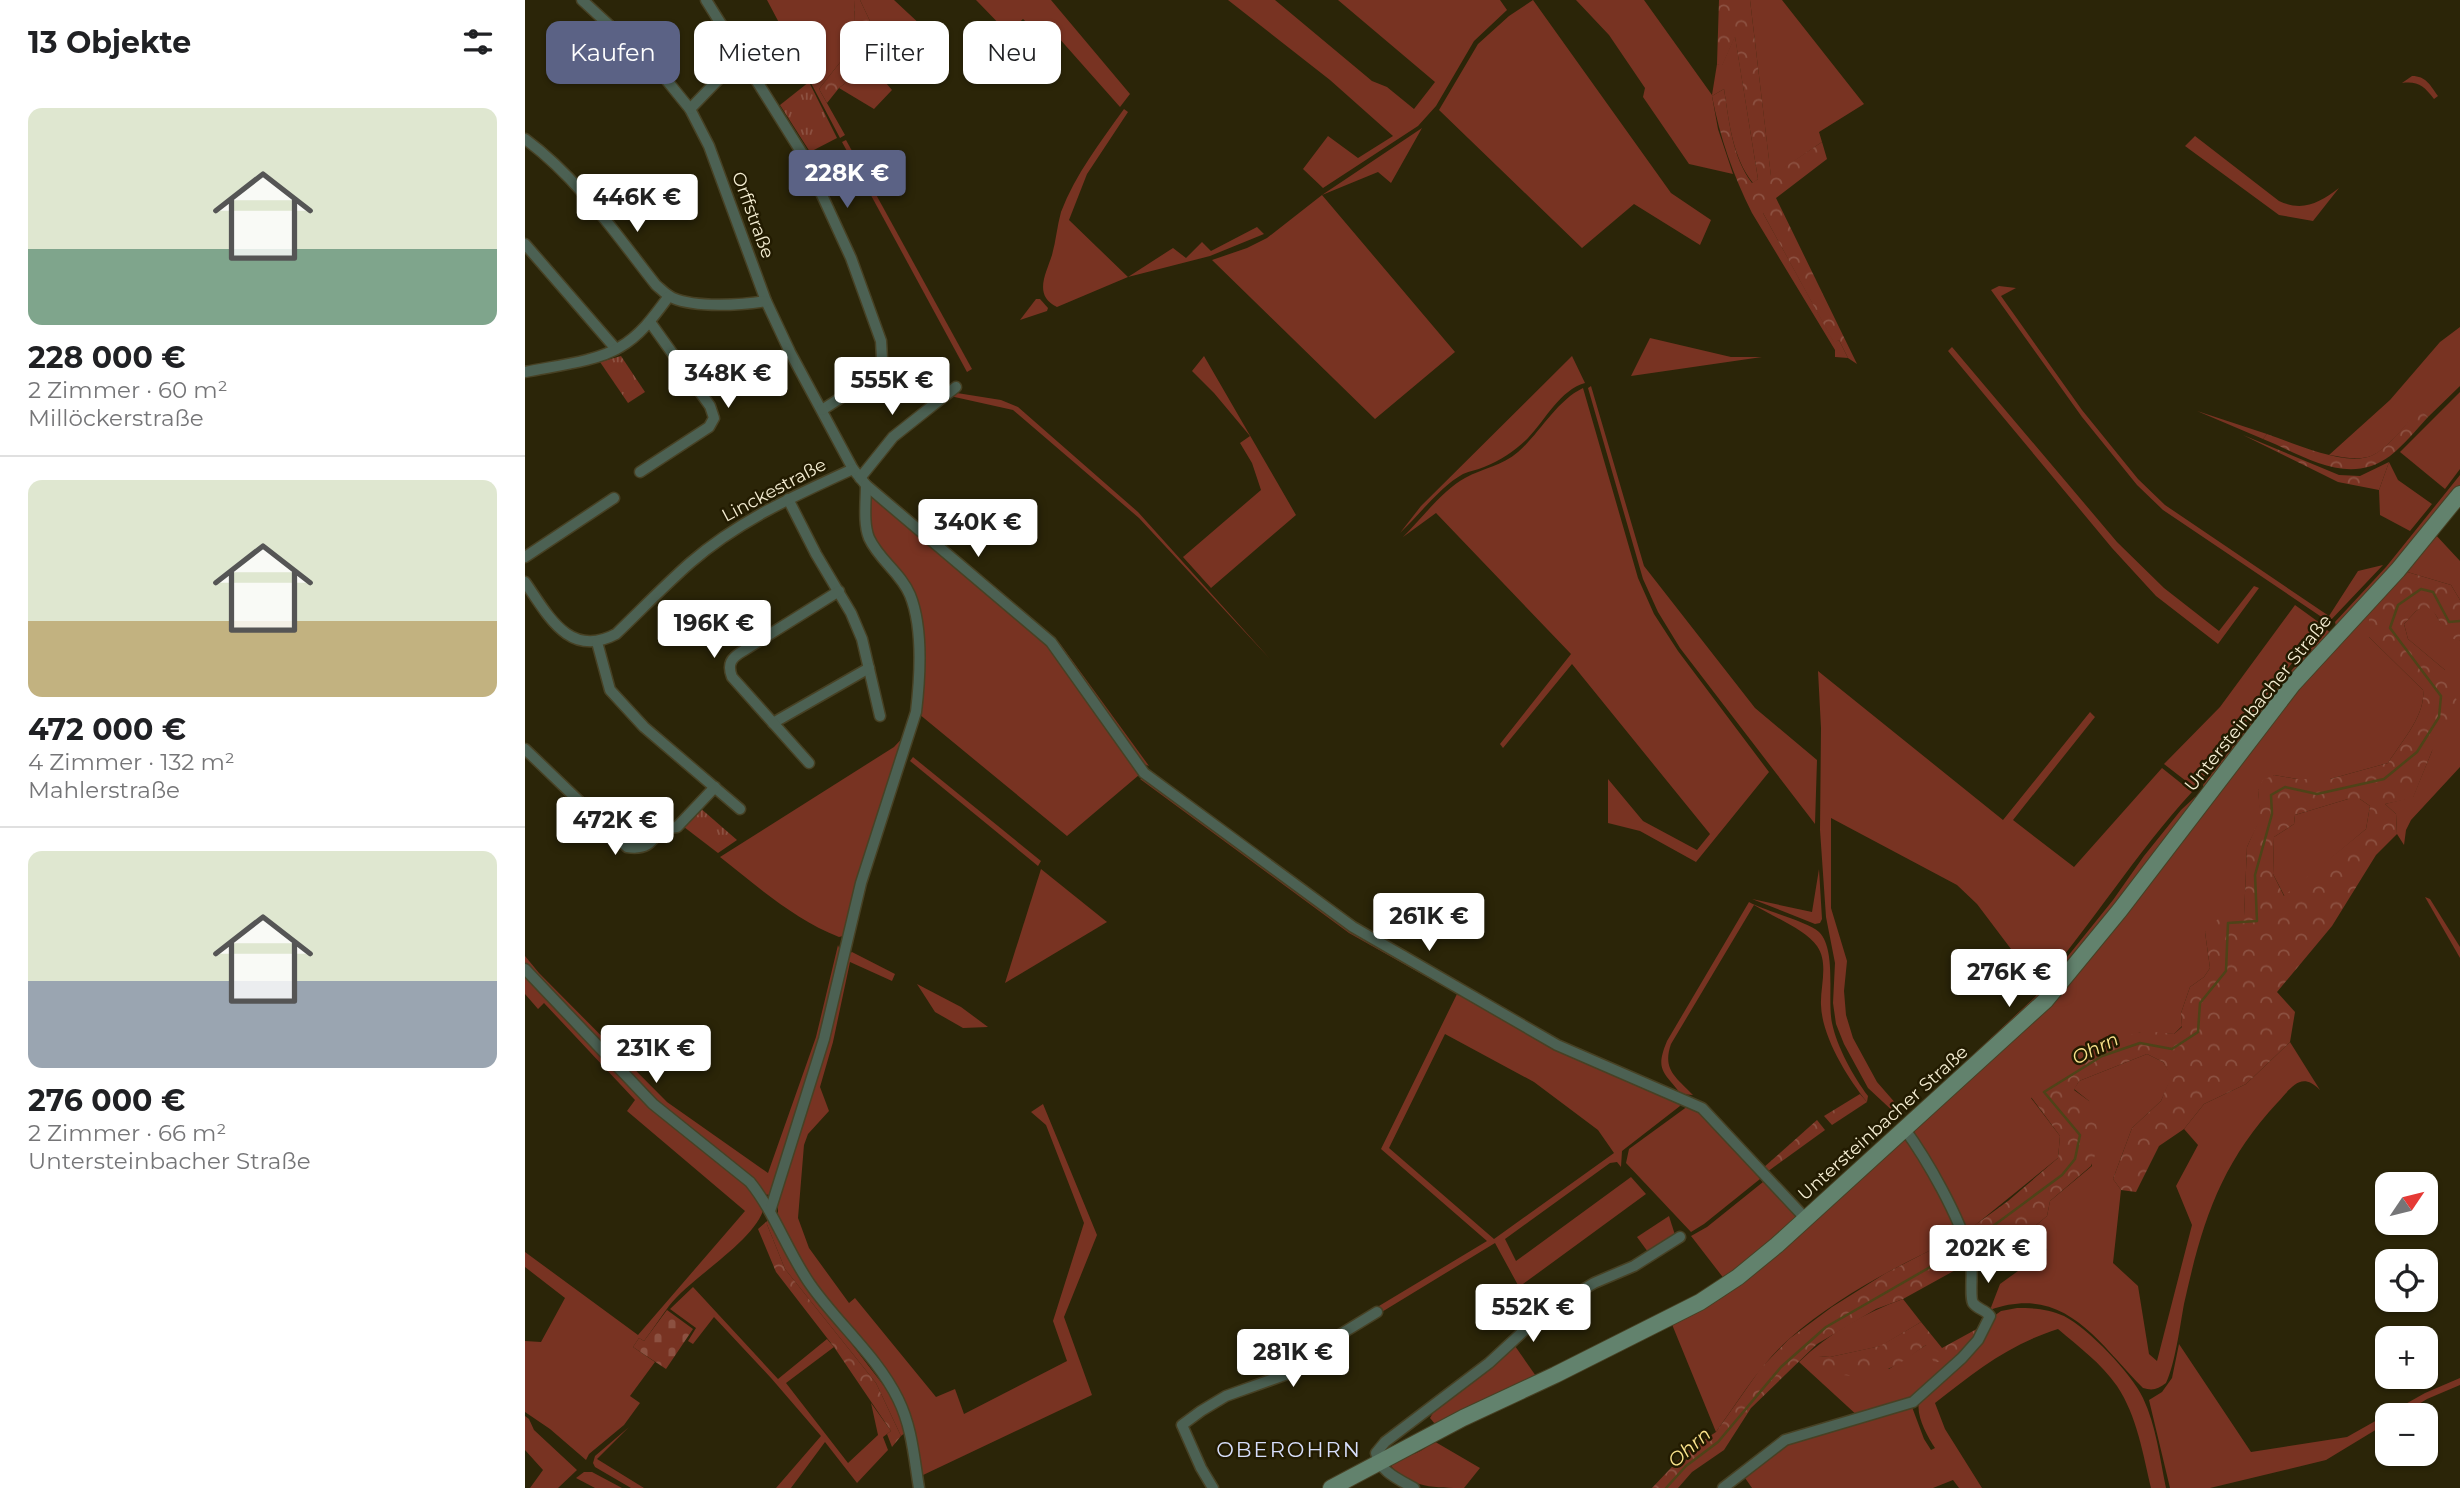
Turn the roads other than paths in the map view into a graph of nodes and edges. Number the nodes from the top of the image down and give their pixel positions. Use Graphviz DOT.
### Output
graph roads {
  1 [pos="582,0"];
  2 [pos="706,0"];
  3 [pos="720,21"];
  4 [pos="714,84"];
  5 [pos="760,84"];
  6 [pos="690,109"];
  7 [pos="525,139"];
  8 [pos="525,244"];
  9 [pos="670,296"];
  10 [pos="766,301"];
  11 [pos="650,322"];
  12 [pos="616,349"];
  13 [pos="525,372"];
  14 [pos="956,387"];
  15 [pos="823,410"];
  16 [pos="641,472"];
  17 [pos="860,477"];
  18 [pos="2460,494"];
  19 [pos="614,498"];
  20 [pos="788,499"];
  21 [pos="525,557"];
  22 [pos="525,582"];
  23 [pos="839,591"];
  24 [pos="597,642"];
  25 [pos="869,668"];
  26 [pos="880,716"];
  27 [pos="773,723"];
  28 [pos="525,749"];
  29 [pos="809,763"];
  30 [pos="715,787"];
  31 [pos="740,809"];
  32 [pos="525,969"];
  33 [pos="1904,1128"];
  34 [pos="770,1211"];
  35 [pos="1806,1219"];
  36 [pos="1680,1237"];
  37 [pos="1377,1312"];
  38 [pos="1421,1416"];
  39 [pos="1432,1435"];
  40 [pos="1378,1462"];
  41 [pos="919,1488"];
  42 [pos="1213,1488"];
  43 [pos="1331,1488"];
  44 [pos="1414,1488"];
  45 [pos="1723,1488"];
  1 -- 6 [label="street, Orffstraße"];
  2 -- 3 [label="street"];
  4 -- 6 [label="street"];
  5 -- 15 [label="street"];
  6 -- 10 [label="street, Orffstraße"];
  7 -- 9 [label="street"];
  8 -- 12 [label="street"];
  9 -- 10 [label="street"];
  9 -- 11 [label="street"];
  10 -- 15 [label="street, Orffstraße"];
  11 -- 12 [label="street"];
  11 -- 16 [label="street"];
  12 -- 13 [label="street"];
  14 -- 17 [label="street"];
  15 -- 17 [label="street, Orffstraße"];
  17 -- 20 [label="street, Linckestraße"];
  17 -- 34 [label="street"];
  17 -- 35 [label="street"];
  18 -- 33 [label="main road, Untersteinbacher Straße"];
  19 -- 21 [label="street"];
  20 -- 23 [label="street"];
  20 -- 24 [label="street, Linckestraße"];
  22 -- 24 [label="street"];
  23 -- 25 [label="street"];
  23 -- 27 [label="street"];
  24 -- 30 [label="street"];
  25 -- 26 [label="street"];
  25 -- 27 [label="street"];
  27 -- 29 [label="street"];
  28 -- 30 [label="street"];
  30 -- 31 [label="street"];
  32 -- 34 [label="street"];
  33 -- 35 [label="main road, Untersteinbacher Straße"];
  33 -- 45 [label="street"];
  34 -- 41 [label="street"];
  35 -- 39 [label="main road, Untersteinbacher Straße"];
  36 -- 38 [label="street"];
  37 -- 42 [label="street"];
  38 -- 39 [label="street"];
  38 -- 40 [label="street"];
  39 -- 40 [label="main road, Untersteinbacher Straße"];
  40 -- 43 [label="main road, Untersteinbacher Straße"];
  40 -- 44 [label="street"];
}
